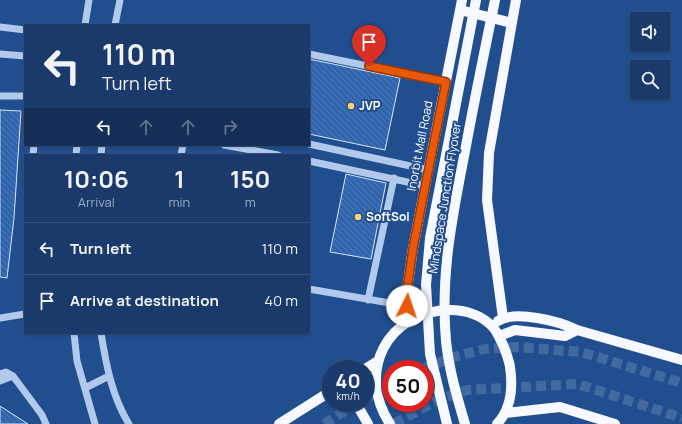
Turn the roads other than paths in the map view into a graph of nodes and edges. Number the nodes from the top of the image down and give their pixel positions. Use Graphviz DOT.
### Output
graph roads {
  1 [pos="89,0"];
  2 [pos="120,0"];
  3 [pos="476,0"];
  4 [pos="495,0"];
  5 [pos="516,0"];
  6 [pos="461,5"];
  7 [pos="512,23"];
  8 [pos="86,24"];
  9 [pos="115,24"];
  10 [pos="0,27"];
  11 [pos="24,30"];
  12 [pos="0,54"];
  13 [pos="310,54"];
  14 [pos="24,56"];
  15 [pos="446,82"];
  16 [pos="0,96"];
  17 [pos="24,96"];
  18 [pos="310,144"];
  19 [pos="229,146"];
  20 [pos="273,154"];
  21 [pos="310,161"];
  22 [pos="429,170"];
  23 [pos="394,178"];
  24 [pos="426,186"];
  25 [pos="310,290"];
  26 [pos="368,300"];
  27 [pos="407,306"];
  28 [pos="24,314"];
  29 [pos="0,318"];
  30 [pos="503,318"];
  31 [pos="408,322"];
  32 [pos="491,325"];
  33 [pos="577,330"];
  34 [pos="74,334"];
  35 [pos="101,334"];
  36 [pos="499,336"];
  37 [pos="682,360"];
  38 [pos="378,361"];
  39 [pos="374,363"];
  40 [pos="0,374"];
  41 [pos="13,376"];
  42 [pos="109,376"];
  43 [pos="0,380"];
  44 [pos="84,388"];
  45 [pos="322,397"];
  46 [pos="361,412"];
  47 [pos="501,420"];
  48 [pos="46,424"];
  49 [pos="95,424"];
  50 [pos="129,424"];
  51 [pos="279,424"];
  52 [pos="368,424"];
  53 [pos="390,424"];
  54 [pos="447,424"];
  55 [pos="466,424"];
  56 [pos="615,424"];
  1 -- 8 [label="street"];
  2 -- 9 [label="street"];
  3 -- 54 [label="main road, Mindspace Junction Flyover, bridge"];
  4 -- 55 [label="main road, Mindspace Junction Flyover, bridge"];
  5 -- 7 [label="main road"];
  6 -- 7 [label="main road"];
  6 -- 15 [label="main road, Inorbit Mall Road"];
  7 -- 30 [label="main road"];
  10 -- 11 [label="street"];
  12 -- 14 [label="street"];
  13 -- 15 [label="street"];
  15 -- 22 [label="main road, Inorbit Mall Road"];
  16 -- 17 [label="street"];
  18 -- 22 [label="street"];
  19 -- 20 [label="street"];
  21 -- 23 [label="street"];
  22 -- 24 [label="main road, Inorbit Mall Road"];
  23 -- 24 [label="street"];
  23 -- 26 [label="street"];
  24 -- 27 [label="main road, Inorbit Mall Road"];
  25 -- 26 [label="street"];
  26 -- 27 [label="street"];
  27 -- 31 [label="main road, Inorbit Mall Road"];
  28 -- 29 [label="street"];
  30 -- 32 [label="main road"];
  30 -- 33 [label="main road"];
  31 -- 32 [label="main road"];
  31 -- 38 [label="main road"];
  32 -- 36 [label="main road"];
  33 -- 36 [label="main road"];
  33 -- 37 [label="main road"];
  34 -- 44 [label="street"];
  35 -- 42 [label="street"];
  36 -- 47 [label="main road"];
  38 -- 39 [label="main road"];
  38 -- 53 [label="main road"];
  40 -- 41 [label="street"];
  41 -- 43 [label="street"];
  41 -- 48 [label="street"];
  42 -- 44 [label="street"];
  42 -- 50 [label="street"];
  44 -- 49 [label="street"];
  45 -- 51 [label="main road"];
  46 -- 52 [label="main road"];
  47 -- 56 [label="main road"];
}
